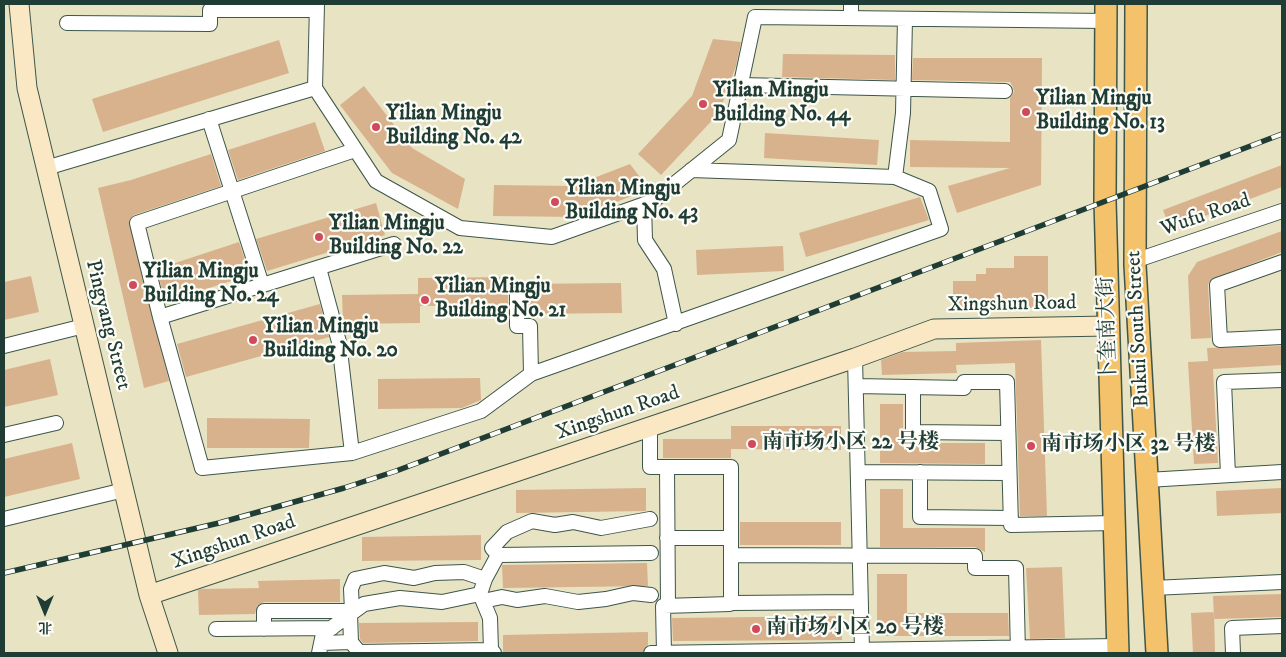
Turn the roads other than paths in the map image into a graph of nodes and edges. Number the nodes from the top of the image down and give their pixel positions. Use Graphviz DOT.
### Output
graph roads {
  1 [pos="19,4"];
  2 [pos="851,4"];
  3 [pos="1136,4"];
  4 [pos="317,7"];
  5 [pos="1106,12"];
  6 [pos="850,18"];
  7 [pos="905,19"];
  8 [pos="67,23"];
  9 [pos="740,85"];
  10 [pos="315,88"];
  11 [pos="903,89"];
  12 [pos="1005,91"];
  13 [pos="209,119"];
  14 [pos="355,150"];
  15 [pos="46,168"];
  16 [pos="691,170"];
  17 [pos="895,177"];
  18 [pos="232,192"];
  19 [pos="644,204"];
  20 [pos="1282,211"];
  21 [pos="394,244"];
  22 [pos="1143,258"];
  23 [pos="1282,262"];
  24 [pos="320,268"];
  25 [pos="262,285"];
  26 [pos="517,291"];
  27 [pos="160,317"];
  28 [pos="676,324"];
  29 [pos="84,326"];
  30 [pos="1109,326"];
  31 [pos="1282,337"];
  32 [pos="4,346"];
  33 [pos="855,358"];
  34 [pos="531,374"];
  35 [pos="1282,380"];
  36 [pos="856,386"];
  37 [pos="913,387"];
  38 [pos="56,423"];
  39 [pos="650,427"];
  40 [pos="1008,433"];
  41 [pos="4,435"];
  42 [pos="352,453"];
  43 [pos="667,467"];
  44 [pos="858,472"];
  45 [pos="920,472"];
  46 [pos="1282,472"];
  47 [pos="1009,473"];
  48 [pos="1228,475"];
  49 [pos="1147,480"];
  50 [pos="124,490"];
  51 [pos="1011,518"];
  52 [pos="4,519"];
  53 [pos="650,519"];
  54 [pos="1114,523"];
  55 [pos="667,538"];
  56 [pos="731,538"];
  57 [pos="651,553"];
  58 [pos="498,555"];
  59 [pos="731,555"];
  60 [pos="860,556"];
  61 [pos="485,579"];
  62 [pos="1282,582"];
  63 [pos="1153,588"];
  64 [pos="149,595"];
  65 [pos="651,595"];
  66 [pos="482,598"];
  67 [pos="861,602"];
  68 [pos="730,604"];
  69 [pos="668,606"];
  70 [pos="351,613"];
  71 [pos="1282,626"];
  72 [pos="332,628"];
  73 [pos="216,629"];
  74 [pos="264,629"];
  75 [pos="351,642"];
  76 [pos="320,648"];
  77 [pos="862,650"];
  78 [pos="1018,650"];
  79 [pos="1117,650"];
  80 [pos="492,651"];
  81 [pos="812,652"];
  82 [pos="168,653"];
  83 [pos="658,653"];
  84 [pos="1157,653"];
  85 [pos="1233,653"];
  1 -- 15 [label="street, Pingyang Street"];
  2 -- 6 [label="street"];
  3 -- 49 [label="main road, Bukui South Street"];
  4 -- 8 [label="street"];
  4 -- 10 [label="street"];
  5 -- 7 [label="street"];
  5 -- 30 [label="main road, 卜奎南大街"];
  6 -- 7 [label="street"];
  6 -- 9 [label="street"];
  7 -- 11 [label="street"];
  9 -- 11 [label="street"];
  9 -- 16 [label="street"];
  10 -- 13 [label="street"];
  10 -- 14 [label="street"];
  11 -- 12 [label="street"];
  11 -- 17 [label="street"];
  13 -- 15 [label="street"];
  13 -- 18 [label="street"];
  14 -- 18 [label="street"];
  14 -- 19 [label="street"];
  15 -- 29 [label="street, Pingyang Street"];
  16 -- 17 [label="street"];
  16 -- 19 [label="street"];
  17 -- 28 [label="street"];
  18 -- 25 [label="street"];
  18 -- 27 [label="street"];
  19 -- 28 [label="street"];
  20 -- 22 [label="street, Wufu Road"];
  21 -- 24 [label="street"];
  23 -- 31 [label="street"];
  24 -- 25 [label="street"];
  24 -- 42 [label="street"];
  25 -- 27 [label="street"];
  26 -- 34 [label="street"];
  27 -- 42 [label="street"];
  28 -- 34 [label="street"];
  29 -- 32 [label="street"];
  29 -- 50 [label="street, Pingyang Street"];
  30 -- 33 [label="street, Xingshun Road"];
  30 -- 54 [label="main road, 卜奎南大街"];
  33 -- 36 [label="street"];
  33 -- 39 [label="street, Xingshun Road"];
  34 -- 42 [label="street"];
  35 -- 48 [label="street"];
  36 -- 37 [label="street"];
  36 -- 44 [label="street"];
  37 -- 40 [label="street"];
  37 -- 40 [label="street"];
  38 -- 41 [label="street"];
  39 -- 43 [label="street"];
  39 -- 64 [label="street, Xingshun Road"];
  40 -- 47 [label="street"];
  43 -- 55 [label="street"];
  43 -- 56 [label="street"];
  44 -- 45 [label="street"];
  44 -- 60 [label="street"];
  45 -- 47 [label="street"];
  45 -- 51 [label="street"];
  46 -- 48 [label="street"];
  47 -- 51 [label="street"];
  48 -- 49 [label="street"];
  49 -- 63 [label="main road, Bukui South Street"];
  50 -- 52 [label="street"];
  50 -- 64 [label="street, Pingyang Street"];
  51 -- 54 [label="street"];
  53 -- 58 [label="street"];
  54 -- 79 [label="main road, 卜奎南大街"];
  55 -- 56 [label="street"];
  55 -- 69 [label="street"];
  56 -- 59 [label="street"];
  57 -- 58 [label="street"];
  58 -- 61 [label="street"];
  59 -- 60 [label="street"];
  59 -- 67 [label="street"];
  60 -- 67 [label="street"];
  60 -- 78 [label="street"];
  61 -- 66 [label="street"];
  61 -- 70 [label="street"];
  62 -- 63 [label="street"];
  63 -- 84 [label="main road, Bukui South Street"];
  64 -- 82 [label="street, Pingyang Street"];
  65 -- 66 [label="street"];
  66 -- 70 [label="street"];
  66 -- 80 [label="street"];
  67 -- 77 [label="street"];
  68 -- 69 [label="street"];
  69 -- 83 [label="street"];
  70 -- 72 [label="street"];
  70 -- 74 [label="street"];
  70 -- 75 [label="street"];
  71 -- 85 [label="street"];
  72 -- 74 [label="street"];
  72 -- 76 [label="street"];
  73 -- 74 [label="street"];
  75 -- 76 [label="street"];
  75 -- 80 [label="street"];
  77 -- 78 [label="street"];
  77 -- 81 [label="street"];
  78 -- 79 [label="street"];
  81 -- 83 [label="street"];
}
